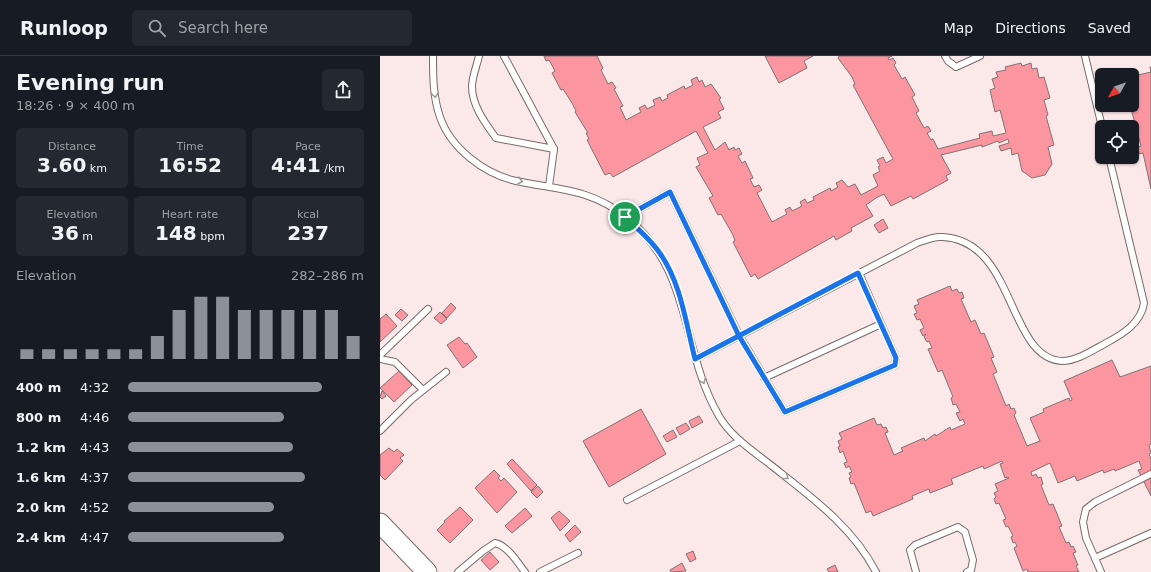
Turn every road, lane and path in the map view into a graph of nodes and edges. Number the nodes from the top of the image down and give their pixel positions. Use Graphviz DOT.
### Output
graph roads {
  1 [pos="433,56"];
  2 [pos="479,56"];
  3 [pos="504,56"];
  4 [pos="945,56"];
  5 [pos="980,56"];
  6 [pos="1085,56"];
  7 [pos="1100,120"];
  8 [pos="554,149"];
  9 [pos="1111,164"];
  10 [pos="549,186"];
  11 [pos="625,217"];
  12 [pos="858,273"];
  13 [pos="428,309"];
  14 [pos="881,324"];
  15 [pos="739,336"];
  16 [pos="380,354"];
  17 [pos="380,359"];
  18 [pos="695,359"];
  19 [pos="446,372"];
  20 [pos="764,378"];
  21 [pos="423,390"];
  22 [pos="380,431"];
  23 [pos="740,441"];
  24 [pos="1151,474"];
  25 [pos="627,500"];
  26 [pos="380,523"];
  27 [pos="1151,533"];
  28 [pos="578,553"];
  29 [pos="1095,558"];
  30 [pos="427,572"];
  31 [pos="458,572"];
  32 [pos="525,572"];
  33 [pos="540,572"];
  34 [pos="876,572"];
  35 [pos="916,572"];
  36 [pos="967,572"];
  37 [pos="1101,572"];
  1 -- 10 [label="lane, one-way"];
  2 -- 8 [label="lane"];
  3 -- 8 [label="lane"];
  4 -- 5 [label="lane"];
  6 -- 7 [label="lane"];
  8 -- 10 [label="lane"];
  9 -- 12 [label="lane"];
  10 -- 11 [label="lane"];
  11 -- 15 [label="lane"];
  11 -- 18 [label="lane"];
  12 -- 14 [label="lane"];
  12 -- 15 [label="lane"];
  13 -- 16 [label="lane"];
  14 -- 20 [label="lane"];
  14 -- 20 [label="lane"];
  15 -- 18 [label="lane"];
  15 -- 20 [label="lane"];
  17 -- 21 [label="lane"];
  18 -- 23 [label="lane, one-way"];
  19 -- 21 [label="lane"];
  21 -- 22 [label="lane"];
  23 -- 25 [label="lane"];
  23 -- 34 [label="lane, one-way"];
  24 -- 29 [label="lane"];
  26 -- 30 [label="main road"];
  27 -- 29 [label="lane"];
  28 -- 33 [label="lane"];
  29 -- 37 [label="lane"];
  31 -- 32 [label="lane"];
  35 -- 36 [label="lane"];
}
